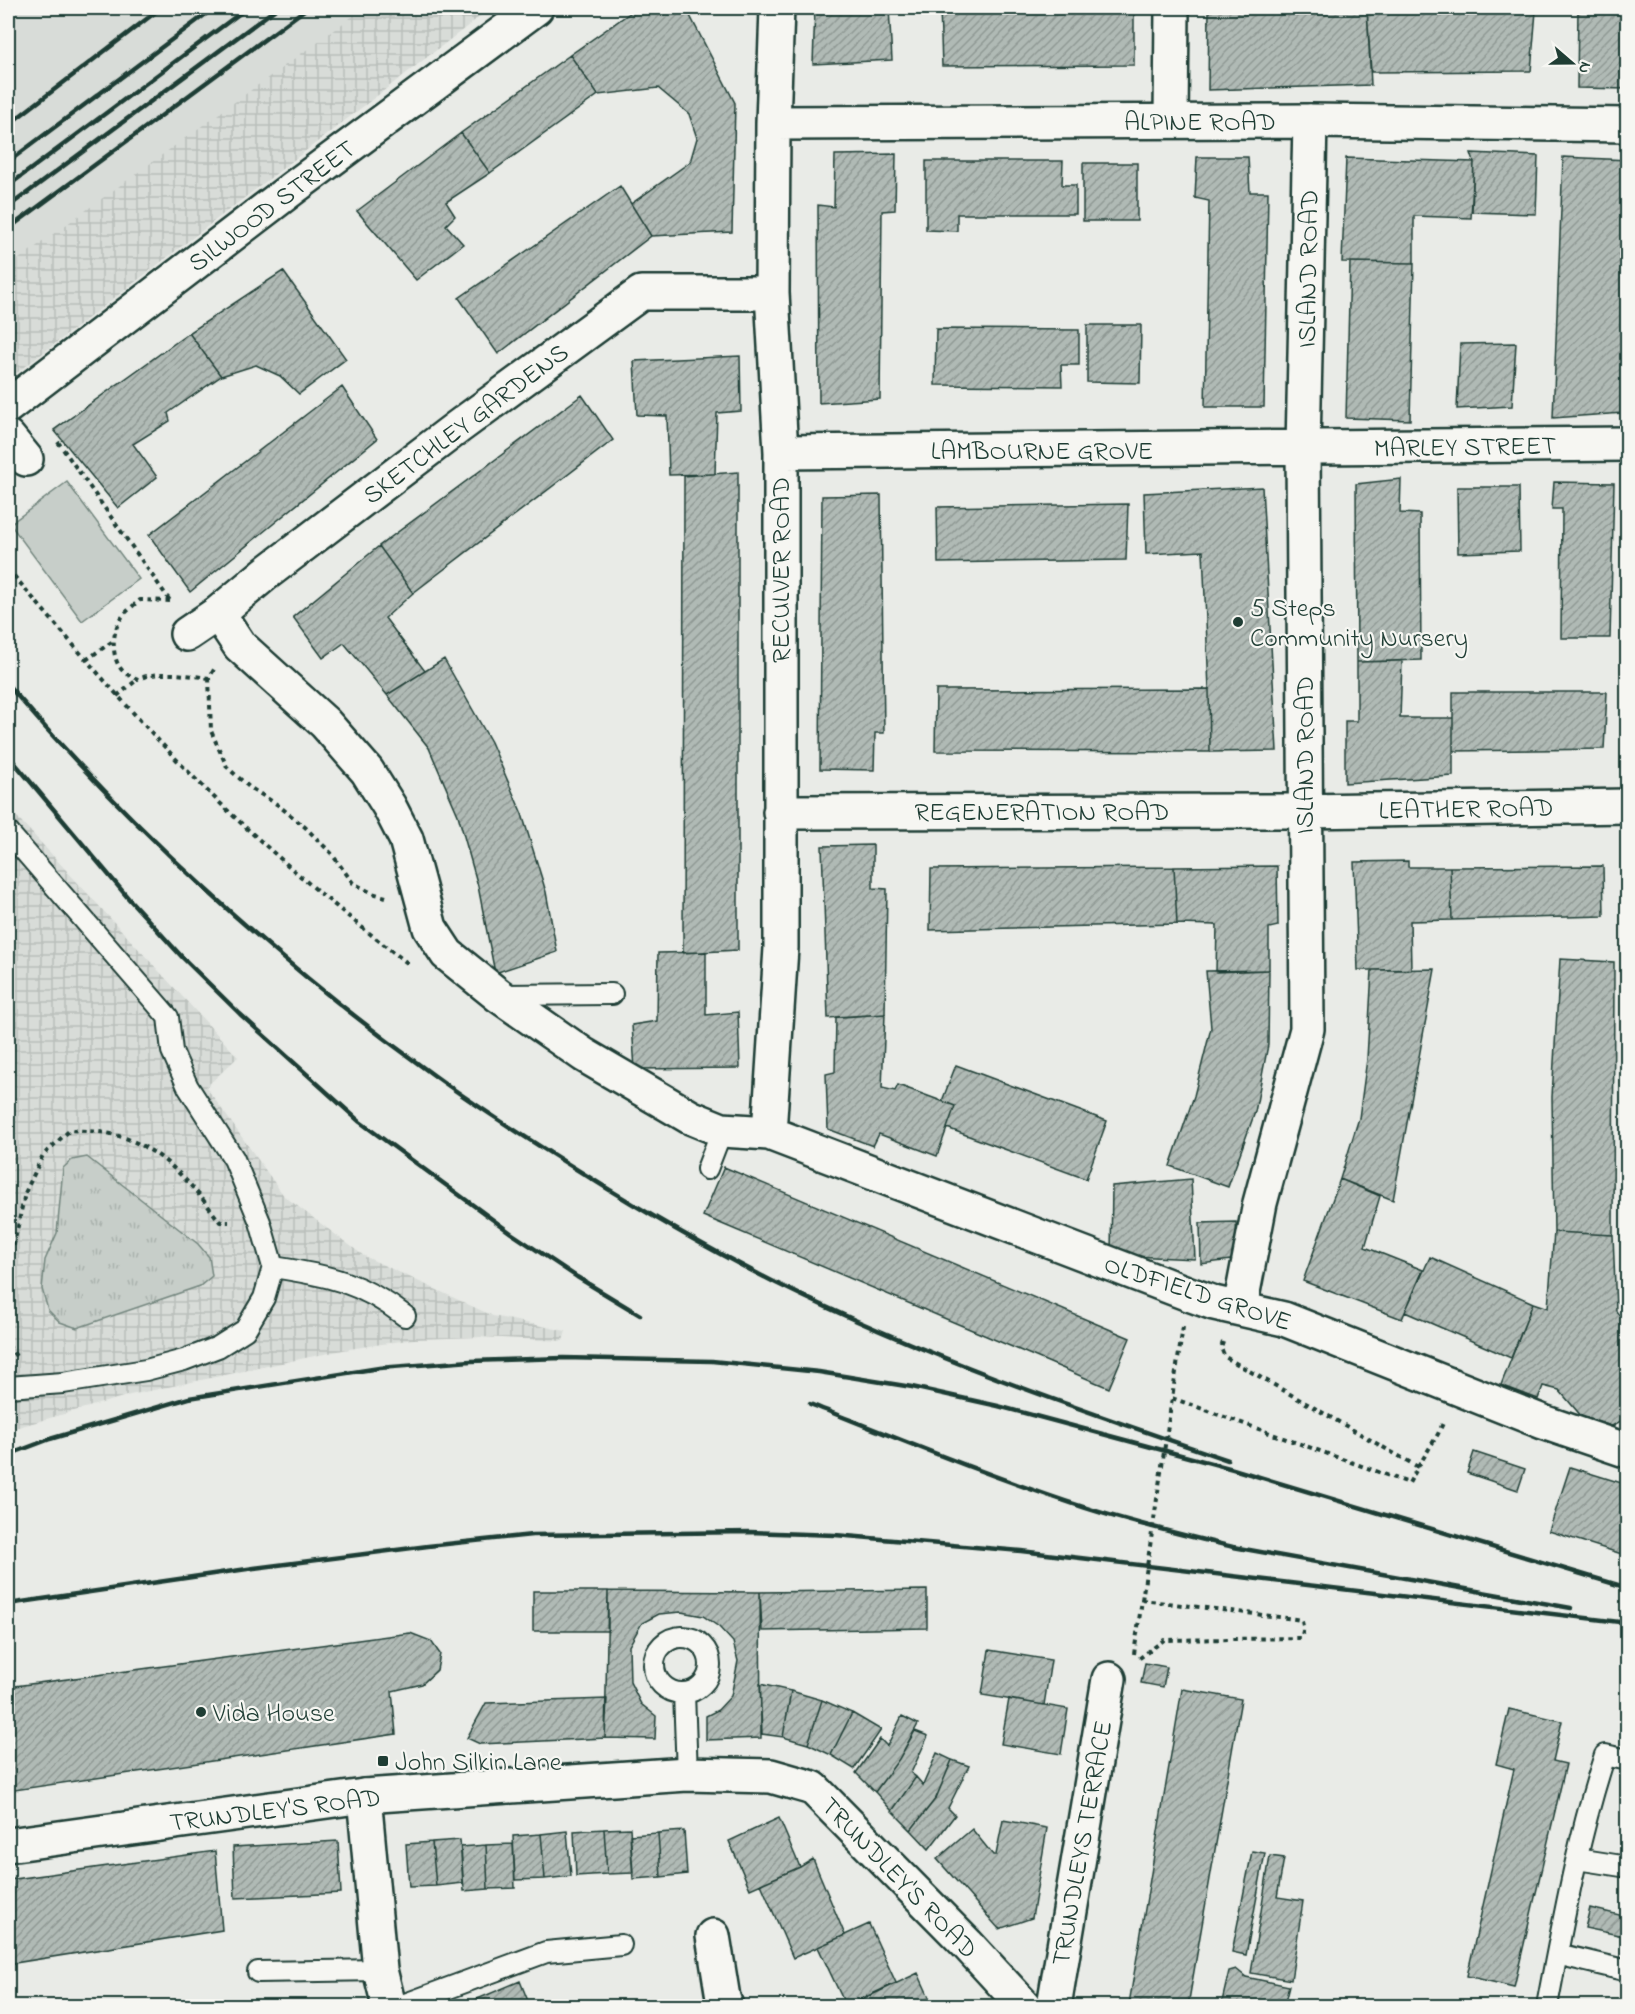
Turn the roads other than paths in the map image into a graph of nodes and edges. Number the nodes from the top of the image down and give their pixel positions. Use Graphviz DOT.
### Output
graph roads {
  1 [pos="536,8"];
  2 [pos="777,8"];
  3 [pos="1172,8"];
  4 [pos="1171,121"];
  5 [pos="1310,122"];
  6 [pos="773,123"];
  7 [pos="1628,125"];
  8 [pos="772,293"];
  9 [pos="8,406"];
  10 [pos="1628,444"];
  11 [pos="1303,448"];
  12 [pos="781,452"];
  13 [pos="201,625"];
  14 [pos="1628,806"];
  15 [pos="1304,811"];
  16 [pos="780,812"];
  17 [pos="8,832"];
  18 [pos="612,994"];
  19 [pos="498,995"];
  20 [pos="722,1130"];
  21 [pos="769,1133"];
  22 [pos="707,1168"];
  23 [pos="273,1267"];
  24 [pos="1237,1308"];
  25 [pos="405,1316"];
  26 [pos="8,1387"];
  27 [pos="1628,1451"];
  28 [pos="1108,1679"];
  29 [pos="684,1693"];
  30 [pos="1628,1760"];
  31 [pos="687,1774"];
  32 [pos="364,1796"];
  33 [pos="8,1845"];
  34 [pos="1577,1860"];
  35 [pos="1628,1867"];
  36 [pos="713,1936"];
  37 [pos="621,1945"];
  38 [pos="1557,1954"];
  39 [pos="380,1970"];
  40 [pos="1628,1971"];
  41 [pos="258,1972"];
  42 [pos="389,2007"];
  43 [pos="400,2007"];
  44 [pos="726,2007"];
  45 [pos="1024,2007"];
  46 [pos="1054,2007"];
  47 [pos="1547,2007"];
  1 -- 9 [label="street, SILWOOD STREET"];
  2 -- 6 [label="street, RECULVER ROAD"];
  3 -- 4 [label="street"];
  4 -- 5 [label="street, ALPINE ROAD"];
  4 -- 6 [label="street, ALPINE ROAD"];
  5 -- 7 [label="street, ALPINE ROAD"];
  5 -- 11 [label="street, ISLAND ROAD"];
  6 -- 8 [label="street, RECULVER ROAD"];
  8 -- 12 [label="street, RECULVER ROAD"];
  8 -- 13 [label="street, SKETCHLEY GARDENS"];
  10 -- 11 [label="street, MARLEY STREET"];
  11 -- 12 [label="street, LAMBOURNE GROVE"];
  11 -- 15 [label="street, ISLAND ROAD"];
  12 -- 16 [label="street, RECULVER ROAD"];
  13 -- 19 [label="street, OLDFIELD GROVE"];
  14 -- 15 [label="street, LEATHER ROAD"];
  15 -- 16 [label="street, REGENERATION ROAD"];
  15 -- 24 [label="street, ISLAND ROAD"];
  16 -- 21 [label="street, RECULVER ROAD"];
  17 -- 23 [label="lane"];
  18 -- 19 [label="lane"];
  19 -- 20 [label="street, OLDFIELD GROVE"];
  20 -- 21 [label="street, OLDFIELD GROVE"];
  20 -- 22 [label="lane"];
  21 -- 24 [label="street, OLDFIELD GROVE"];
  23 -- 25 [label="lane"];
  23 -- 26 [label="lane"];
  24 -- 27 [label="street, OLDFIELD GROVE"];
  28 -- 46 [label="street, TRUNDLEYS TERRACE"];
  29 -- 31 [label="lane"];
  30 -- 34 [label="lane"];
  31 -- 32 [label="street, TRUNDLEY'S ROAD"];
  31 -- 45 [label="street, TRUNDLEY'S ROAD"];
  32 -- 33 [label="street, TRUNDLEY'S ROAD"];
  32 -- 39 [label="street"];
  34 -- 35 [label="lane"];
  34 -- 38 [label="lane"];
  36 -- 44 [label="street"];
  37 -- 43 [label="lane"];
  38 -- 40 [label="lane"];
  38 -- 47 [label="lane"];
  39 -- 41 [label="lane"];
  39 -- 42 [label="street"];
}
